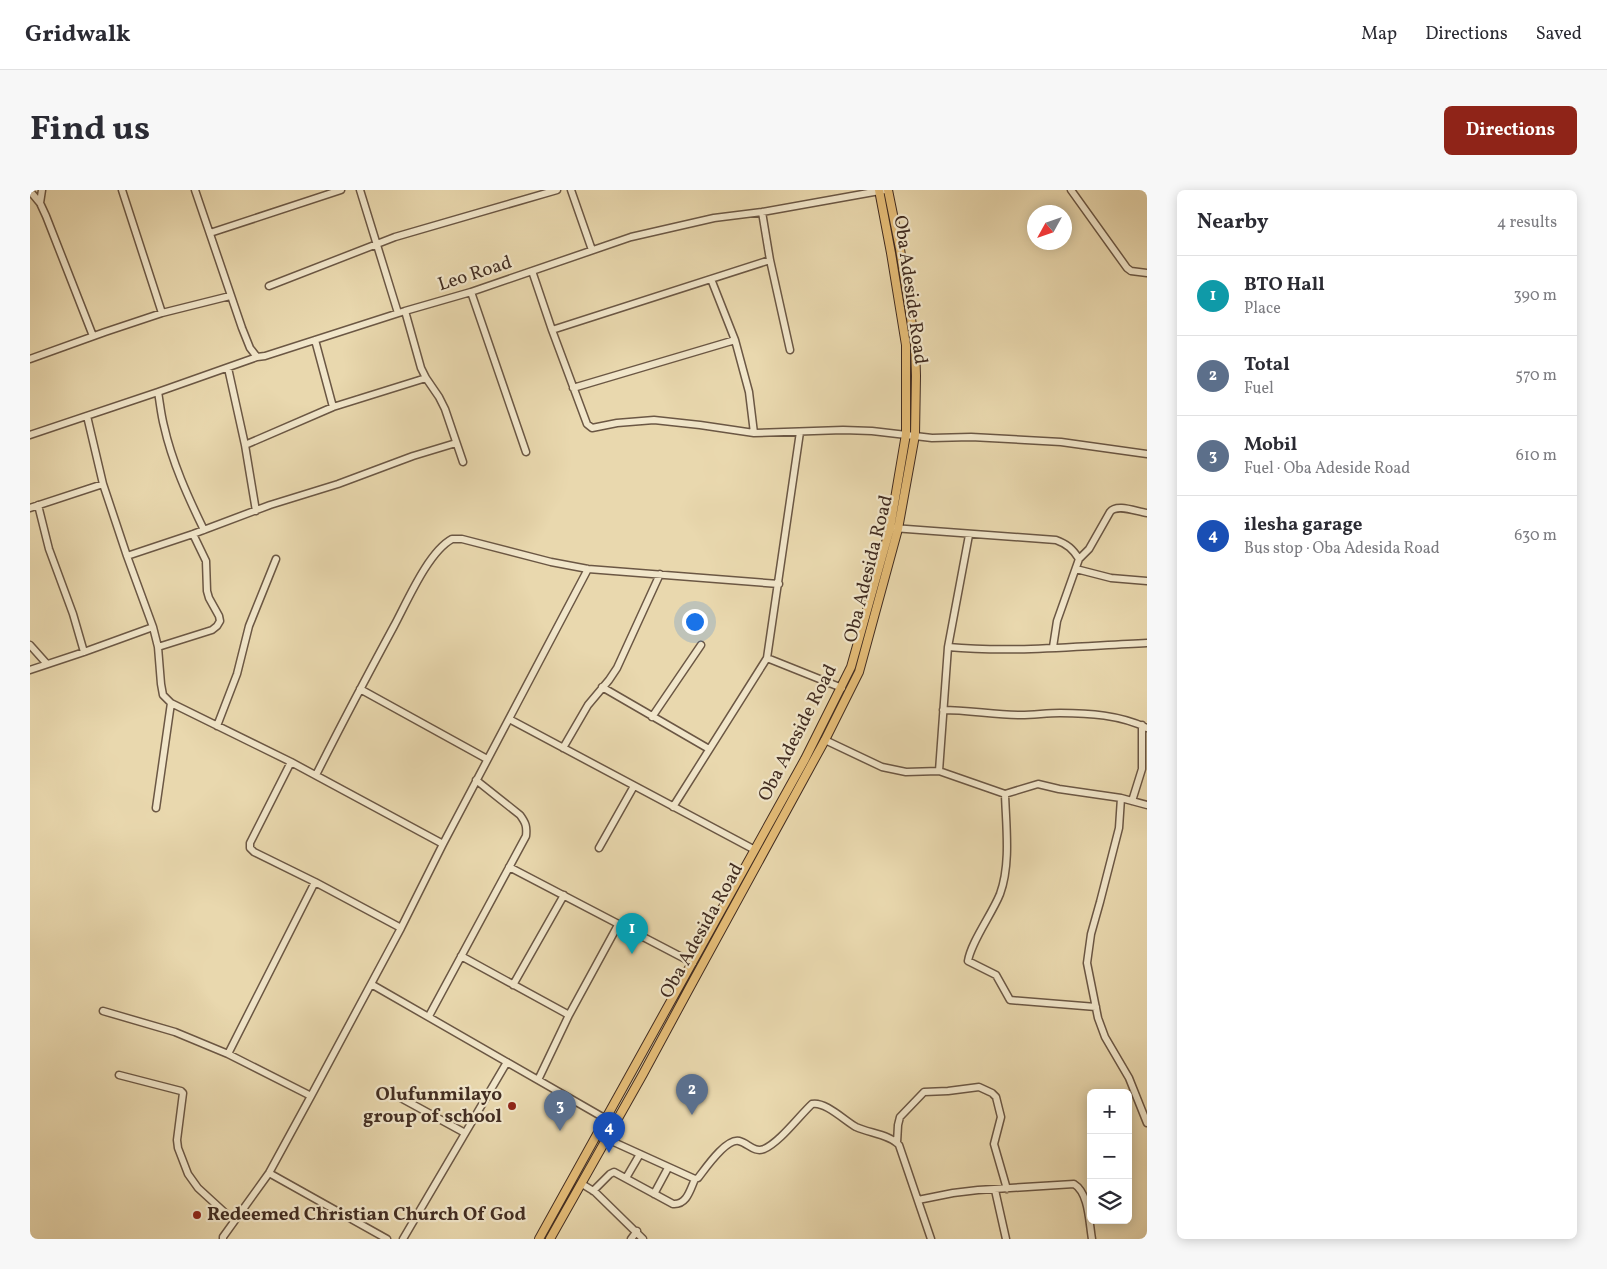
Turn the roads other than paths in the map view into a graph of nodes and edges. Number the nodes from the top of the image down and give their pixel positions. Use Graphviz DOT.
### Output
graph roads {
  1 [pos="42,190"];
  2 [pos="122,190"];
  3 [pos="195,190"];
  4 [pos="341,190"];
  5 [pos="360,190"];
  6 [pos="557,190"];
  7 [pos="571,190"];
  8 [pos="882,190"];
  9 [pos="1071,190"];
  10 [pos="30,191"];
  11 [pos="40,202"];
  12 [pos="762,212"];
  13 [pos="210,234"];
  14 [pos="376,244"];
  15 [pos="592,250"];
  16 [pos="770,260"];
  17 [pos="532,271"];
  18 [pos="1147,273"];
  19 [pos="711,279"];
  20 [pos="269,286"];
  21 [pos="471,292"];
  22 [pos="230,296"];
  23 [pos="402,312"];
  24 [pos="162,313"];
  25 [pos="552,330"];
  26 [pos="93,336"];
  27 [pos="315,340"];
  28 [pos="736,340"];
  29 [pos="790,350"];
  30 [pos="257,357"];
  31 [pos="30,358"];
  32 [pos="228,368"];
  33 [pos="426,378"];
  34 [pos="574,388"];
  35 [pos="158,392"];
  36 [pos="333,407"];
  37 [pos="87,416"];
  38 [pos="800,432"];
  39 [pos="754,433"];
  40 [pos="906,434"];
  41 [pos="30,435"];
  42 [pos="915,436"];
  43 [pos="456,443"];
  44 [pos="245,445"];
  45 [pos="526,452"];
  46 [pos="1147,454"];
  47 [pos="463,462"];
  48 [pos="103,484"];
  49 [pos="38,505"];
  50 [pos="30,508"];
  51 [pos="256,511"];
  52 [pos="1147,513"];
  53 [pos="890,528"];
  54 [pos="898,529"];
  55 [pos="204,530"];
  56 [pos="193,534"];
  57 [pos="969,535"];
  58 [pos="127,556"];
  59 [pos="276,559"];
  60 [pos="1079,559"];
  61 [pos="588,569"];
  62 [pos="1076,569"];
  63 [pos="660,574"];
  64 [pos="1147,581"];
  65 [pos="779,584"];
  66 [pos="153,627"];
  67 [pos="1147,643"];
  68 [pos="30,645"];
  69 [pos="701,645"];
  70 [pos="158,647"];
  71 [pos="948,647"];
  72 [pos="1053,647"];
  73 [pos="84,652"];
  74 [pos="767,658"];
  75 [pos="47,664"];
  76 [pos="30,670"];
  77 [pos="602,687"];
  78 [pos="842,688"];
  79 [pos="360,689"];
  80 [pos="171,703"];
  81 [pos="943,710"];
  82 [pos="652,717"];
  83 [pos="509,718"];
  84 [pos="217,726"];
  85 [pos="1144,727"];
  86 [pos="825,740"];
  87 [pos="563,748"];
  88 [pos="708,749"];
  89 [pos="487,759"];
  90 [pos="291,762"];
  91 [pos="939,771"];
  92 [pos="316,775"];
  93 [pos="476,780"];
  94 [pos="634,786"];
  95 [pos="1005,794"];
  96 [pos="1121,798"];
  97 [pos="1132,801"];
  98 [pos="1147,805"];
  99 [pos="673,807"];
  100 [pos="156,808"];
  101 [pos="763,835"];
  102 [pos="770,840"];
  103 [pos="443,844"];
  104 [pos="599,848"];
  105 [pos="755,850"];
  106 [pos="509,867"];
  107 [pos="315,882"];
  108 [pos="564,895"];
  109 [pos="618,925"];
  110 [pos="401,928"];
  111 [pos="461,956"];
  112 [pos="693,964"];
  113 [pos="682,982"];
  114 [pos="371,984"];
  115 [pos="513,985"];
  116 [pos="690,987"];
  117 [pos="1096,1006"];
  118 [pos="102,1011"];
  119 [pos="429,1016"];
  120 [pos="569,1016"];
  121 [pos="228,1054"];
  122 [pos="507,1062"];
  123 [pos="119,1075"];
  124 [pos="538,1080"];
  125 [pos="311,1096"];
  126 [pos="401,1098"];
  127 [pos="606,1119"];
  128 [pos="1147,1123"];
  129 [pos="465,1133"];
  130 [pos="607,1138"];
  131 [pos="897,1143"];
  132 [pos="640,1154"];
  133 [pos="668,1168"];
  134 [pos="269,1173"];
  135 [pos="626,1178"];
  136 [pos="695,1179"];
  137 [pos="582,1184"];
  138 [pos="1007,1189"];
  139 [pos="593,1190"];
  140 [pos="995,1190"];
  141 [pos="654,1194"];
  142 [pos="918,1200"];
  143 [pos="234,1221"];
  144 [pos="636,1231"];
  145 [pos="223,1239"];
  146 [pos="387,1239"];
  147 [pos="402,1239"];
  148 [pos="539,1239"];
  149 [pos="550,1239"];
  150 [pos="631,1239"];
  151 [pos="643,1239"];
  152 [pos="931,1239"];
  153 [pos="1006,1239"];
  154 [pos="1092,1239"];
  1 -- 11 [label="street"];
  2 -- 24 [label="street"];
  3 -- 13 [label="street"];
  4 -- 13 [label="street"];
  5 -- 14 [label="street"];
  6 -- 14 [label="street"];
  7 -- 15 [label="street"];
  8 -- 12 [label="street, Leo Road"];
  8 -- 40 [label="main road, Oba Adeside Road"];
  8 -- 42 [label="main road, Oba Adesida Road"];
  9 -- 18 [label="street"];
  10 -- 11 [label="street"];
  11 -- 26 [label="street"];
  12 -- 15 [label="street, Leo Road"];
  12 -- 16 [label="street"];
  13 -- 22 [label="street"];
  14 -- 20 [label="street"];
  14 -- 23 [label="street"];
  15 -- 17 [label="street, Leo Road"];
  16 -- 19 [label="street"];
  16 -- 29 [label="street"];
  17 -- 21 [label="street, Leo Road"];
  17 -- 25 [label="street"];
  19 -- 25 [label="street"];
  19 -- 28 [label="street"];
  21 -- 23 [label="street, Leo Road"];
  21 -- 45 [label="street"];
  22 -- 24 [label="street"];
  22 -- 30 [label="street"];
  23 -- 27 [label="street, Leo Road"];
  23 -- 33 [label="street"];
  24 -- 26 [label="street"];
  25 -- 34 [label="street"];
  26 -- 31 [label="street"];
  27 -- 30 [label="street, Leo Road"];
  27 -- 36 [label="street"];
  28 -- 34 [label="street"];
  28 -- 39 [label="street"];
  30 -- 32 [label="street, Leo Road"];
  32 -- 35 [label="street, Leo Road"];
  32 -- 44 [label="street"];
  33 -- 36 [label="street"];
  33 -- 43 [label="street"];
  34 -- 39 [label="street"];
  35 -- 37 [label="street, Leo Road"];
  35 -- 55 [label="street"];
  36 -- 44 [label="street"];
  37 -- 41 [label="street, Leo Road"];
  37 -- 48 [label="street"];
  38 -- 39 [label="street"];
  38 -- 40 [label="street"];
  38 -- 65 [label="street"];
  40 -- 42 [label="street"];
  40 -- 53 [label="main road, Oba Adeside Road"];
  42 -- 46 [label="street"];
  42 -- 54 [label="main road, Oba Adesida Road"];
  43 -- 47 [label="street"];
  43 -- 51 [label="street"];
  44 -- 51 [label="street"];
  48 -- 49 [label="street"];
  48 -- 58 [label="street"];
  49 -- 50 [label="street"];
  49 -- 73 [label="street"];
  51 -- 55 [label="street"];
  52 -- 60 [label="street"];
  53 -- 54 [label="street"];
  53 -- 78 [label="main road, Oba Adeside Road"];
  54 -- 57 [label="street"];
  54 -- 86 [label="main road, Oba Adesida Road"];
  55 -- 56 [label="street"];
  56 -- 58 [label="street"];
  56 -- 70 [label="street"];
  57 -- 60 [label="street"];
  57 -- 71 [label="street"];
  58 -- 66 [label="street"];
  59 -- 84 [label="street"];
  60 -- 62 [label="street"];
  61 -- 63 [label="street"];
  61 -- 79 [label="street"];
  61 -- 83 [label="street"];
  62 -- 64 [label="street"];
  62 -- 72 [label="street"];
  63 -- 65 [label="street"];
  63 -- 77 [label="street"];
  65 -- 74 [label="street"];
  66 -- 70 [label="street"];
  66 -- 73 [label="street"];
  67 -- 72 [label="street"];
  68 -- 75 [label="street"];
  69 -- 82 [label="street"];
  70 -- 80 [label="street"];
  71 -- 72 [label="street"];
  71 -- 81 [label="street"];
  73 -- 75 [label="street"];
  74 -- 78 [label="street"];
  74 -- 88 [label="street"];
  75 -- 76 [label="street"];
  77 -- 82 [label="street"];
  77 -- 87 [label="street"];
  78 -- 101 [label="main road, Oba Adeside Road"];
  79 -- 89 [label="street"];
  79 -- 92 [label="street"];
  80 -- 84 [label="street"];
  80 -- 100 [label="street"];
  81 -- 85 [label="street"];
  81 -- 91 [label="street"];
  82 -- 88 [label="street"];
  83 -- 87 [label="street"];
  83 -- 89 [label="street"];
  84 -- 90 [label="street"];
  85 -- 97 [label="street"];
  86 -- 91 [label="street"];
  86 -- 102 [label="main road, Oba Adesida Road"];
  87 -- 94 [label="street"];
  88 -- 99 [label="street"];
  89 -- 93 [label="street"];
  90 -- 92 [label="street"];
  90 -- 107 [label="street"];
  91 -- 95 [label="street"];
  92 -- 103 [label="street"];
  93 -- 103 [label="street"];
  93 -- 106 [label="street"];
  94 -- 99 [label="street"];
  94 -- 104 [label="street"];
  95 -- 96 [label="street"];
  95 -- 117 [label="street"];
  96 -- 97 [label="street"];
  96 -- 117 [label="street"];
  97 -- 98 [label="street"];
  99 -- 105 [label="street"];
  101 -- 102 [label="main road"];
  101 -- 105 [label="main road, Oba Adeside Road"];
  102 -- 116 [label="main road, Oba Adesida Road"];
  103 -- 110 [label="street"];
  105 -- 112 [label="main road, Oba Adeside Road"];
  106 -- 108 [label="street"];
  106 -- 111 [label="street"];
  107 -- 110 [label="street"];
  107 -- 121 [label="street"];
  108 -- 109 [label="street"];
  108 -- 115 [label="street"];
  109 -- 112 [label="street"];
  109 -- 120 [label="street"];
  110 -- 114 [label="street"];
  111 -- 115 [label="street"];
  111 -- 119 [label="street"];
  112 -- 113 [label="main road, Oba Adeside Road"];
  113 -- 116 [label="main road"];
  113 -- 127 [label="main road, Oba Adeside Road"];
  114 -- 119 [label="street"];
  114 -- 125 [label="street"];
  115 -- 120 [label="street"];
  116 -- 130 [label="main road, Oba Adesida Road"];
  117 -- 128 [label="street"];
  118 -- 121 [label="street"];
  119 -- 122 [label="street"];
  120 -- 124 [label="street"];
  121 -- 125 [label="street"];
  122 -- 124 [label="street"];
  122 -- 129 [label="street"];
  123 -- 143 [label="street"];
  124 -- 127 [label="street"];
  125 -- 134 [label="street"];
  126 -- 129 [label="street"];
  127 -- 148 [label="main road, Oba Adeside Road"];
  129 -- 147 [label="street"];
  130 -- 132 [label="street"];
  130 -- 137 [label="main road, Oba Adesida Road"];
  131 -- 136 [label="street"];
  131 -- 138 [label="street"];
  131 -- 142 [label="street"];
  132 -- 133 [label="street"];
  132 -- 135 [label="street"];
  133 -- 136 [label="street"];
  133 -- 141 [label="street"];
  134 -- 143 [label="street"];
  134 -- 146 [label="street"];
  135 -- 139 [label="street"];
  135 -- 141 [label="street"];
  136 -- 141 [label="street"];
  137 -- 139 [label="street"];
  137 -- 149 [label="main road, Oba Adesida Road"];
  138 -- 140 [label="street"];
  138 -- 154 [label="street"];
  139 -- 144 [label="street"];
  140 -- 142 [label="street"];
  140 -- 153 [label="street"];
  142 -- 152 [label="street"];
  143 -- 145 [label="street"];
  144 -- 150 [label="street"];
  144 -- 151 [label="street"];
}
